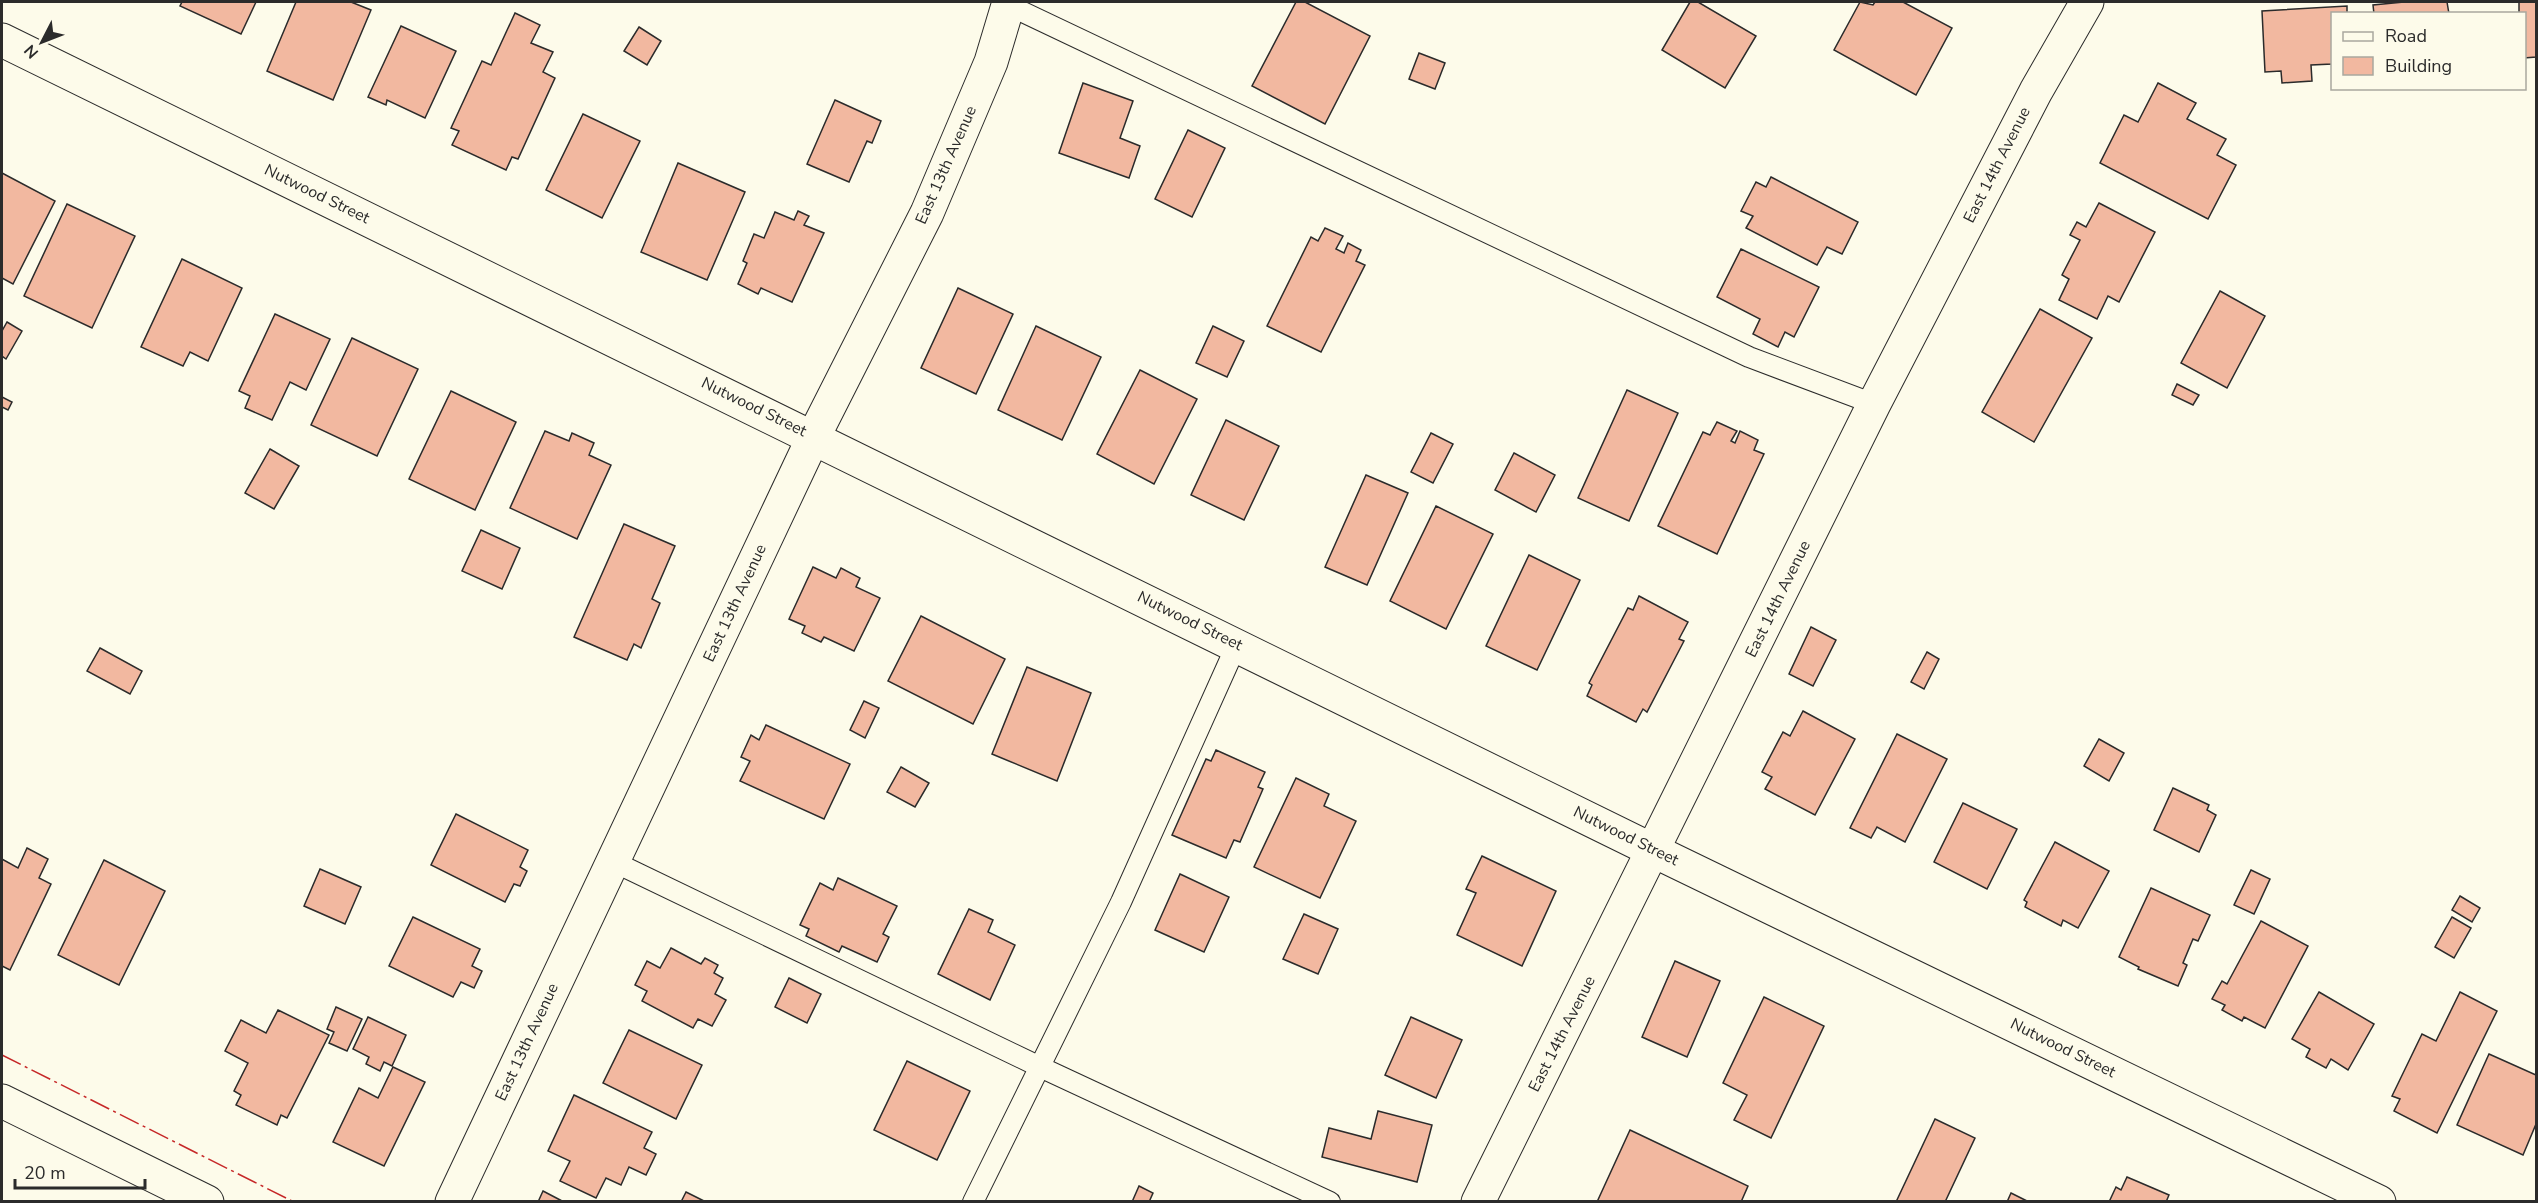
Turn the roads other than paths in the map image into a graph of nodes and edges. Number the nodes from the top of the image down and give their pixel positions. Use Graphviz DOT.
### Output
graph roads {
  1 [pos="2087,2"];
  2 [pos="1008,3"];
  3 [pos="2,40"];
  4 [pos="1874,404"];
  5 [pos="814,436"];
  6 [pos="1237,644"];
  7 [pos="1654,850"];
  8 [pos="612,861"];
  9 [pos="1038,1066"];
  10 [pos="2,1101"];
  11 [pos="207,1202"];
  12 [pos="452,1202"];
  13 [pos="973,1202"];
  14 [pos="1330,1202"];
  15 [pos="1478,1202"];
  16 [pos="2379,1202"];
  1 -- 4 [label="street, East 14th Avenue"];
  2 -- 4 [label="lane"];
  2 -- 5 [label="street, East 13th Avenue"];
  3 -- 5 [label="street, Nutwood Street"];
  4 -- 7 [label="street, East 14th Avenue"];
  5 -- 6 [label="street, Nutwood Street"];
  5 -- 8 [label="street, East 13th Avenue"];
  6 -- 7 [label="street, Nutwood Street"];
  6 -- 9 [label="lane"];
  7 -- 15 [label="street, East 14th Avenue"];
  7 -- 16 [label="street, Nutwood Street"];
  8 -- 9 [label="lane"];
  8 -- 12 [label="street, East 13th Avenue"];
  9 -- 13 [label="lane"];
  9 -- 14 [label="lane"];
  10 -- 11 [label="street"];
}
